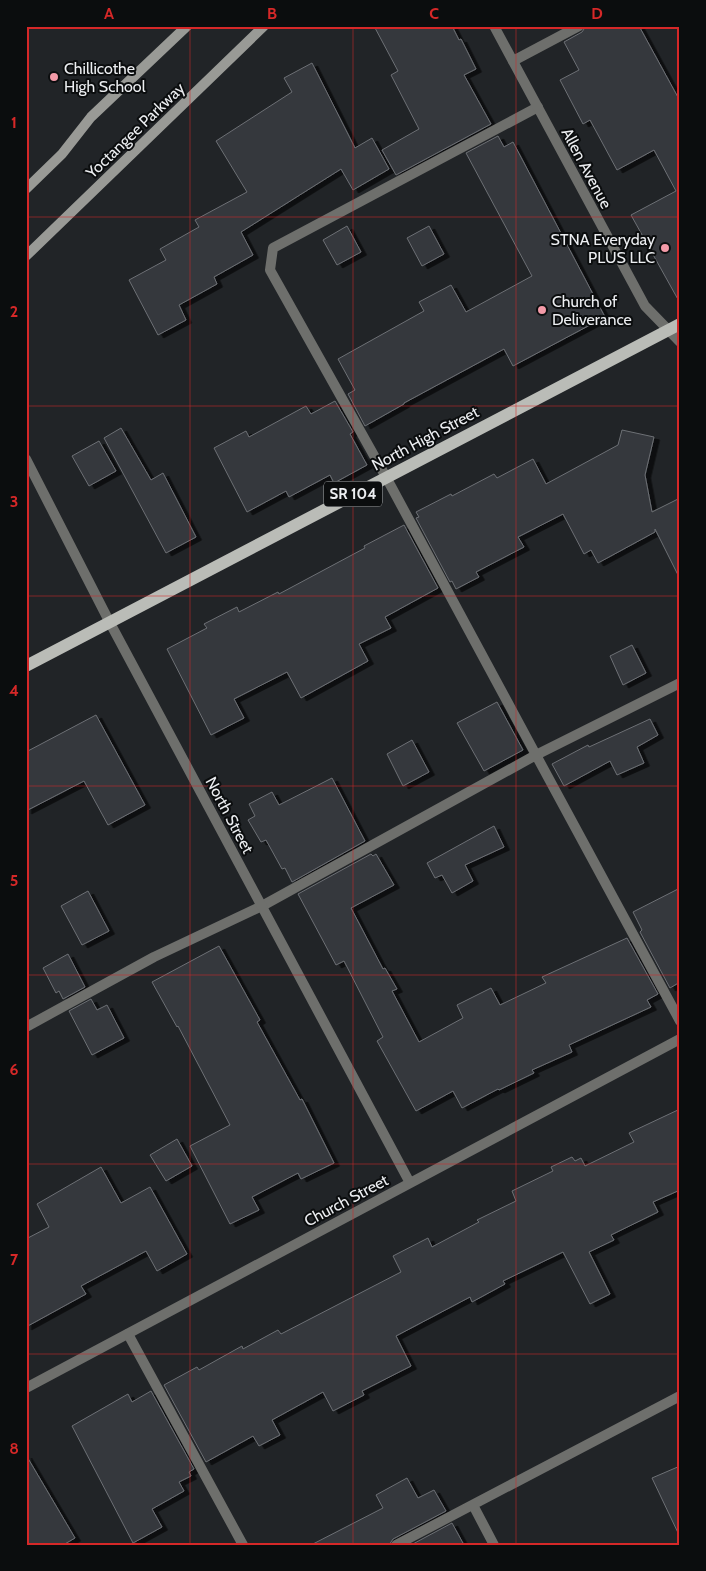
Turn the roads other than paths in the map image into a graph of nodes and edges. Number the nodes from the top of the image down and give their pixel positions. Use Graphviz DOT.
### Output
graph roads {
  1 [pos="187,26"];
  2 [pos="264,26"];
  3 [pos="494,26"];
  4 [pos="579,26"];
  5 [pos="513,61"];
  6 [pos="538,107"];
  7 [pos="26,189"];
  8 [pos="26,256"];
  9 [pos="680,324"];
  10 [pos="668,330"];
  11 [pos="680,342"];
  12 [pos="26,459"];
  13 [pos="386,477"];
  14 [pos="109,622"];
  15 [pos="26,666"];
  16 [pos="680,683"];
  17 [pos="536,755"];
  18 [pos="262,906"];
  19 [pos="680,1021"];
  20 [pos="26,1027"];
  21 [pos="680,1038"];
  22 [pos="410,1183"];
  23 [pos="128,1334"];
  24 [pos="26,1388"];
  25 [pos="680,1396"];
  26 [pos="473,1505"];
  27 [pos="243,1545"];
  28 [pos="396,1545"];
  29 [pos="494,1545"];
  1 -- 7 [label="street, Yoctangee Parkway"];
  2 -- 8 [label="street, Yoctangee Parkway"];
  3 -- 5 [label="street, Allen Avenue"];
  4 -- 5 [label="street"];
  5 -- 6 [label="street, Allen Avenue"];
  6 -- 10 [label="street, Allen Avenue"];
  6 -- 13 [label="street"];
  9 -- 10 [label="main road, North High Street / SR 104"];
  10 -- 11 [label="street, Allen Avenue"];
  10 -- 13 [label="main road, North High Street / SR 104"];
  12 -- 14 [label="street, North Street"];
  13 -- 14 [label="main road, North High Street / SR 104"];
  13 -- 17 [label="street"];
  14 -- 15 [label="main road, North High Street / SR 104"];
  14 -- 18 [label="street, North Street"];
  16 -- 17 [label="street"];
  17 -- 18 [label="street"];
  17 -- 19 [label="street"];
  18 -- 20 [label="street"];
  18 -- 22 [label="street, North Street"];
  21 -- 22 [label="street, Church Street"];
  22 -- 23 [label="street, Church Street"];
  23 -- 24 [label="street, Church Street"];
  23 -- 27 [label="street"];
  25 -- 26 [label="street"];
  26 -- 28 [label="street"];
  26 -- 29 [label="street"];
}
